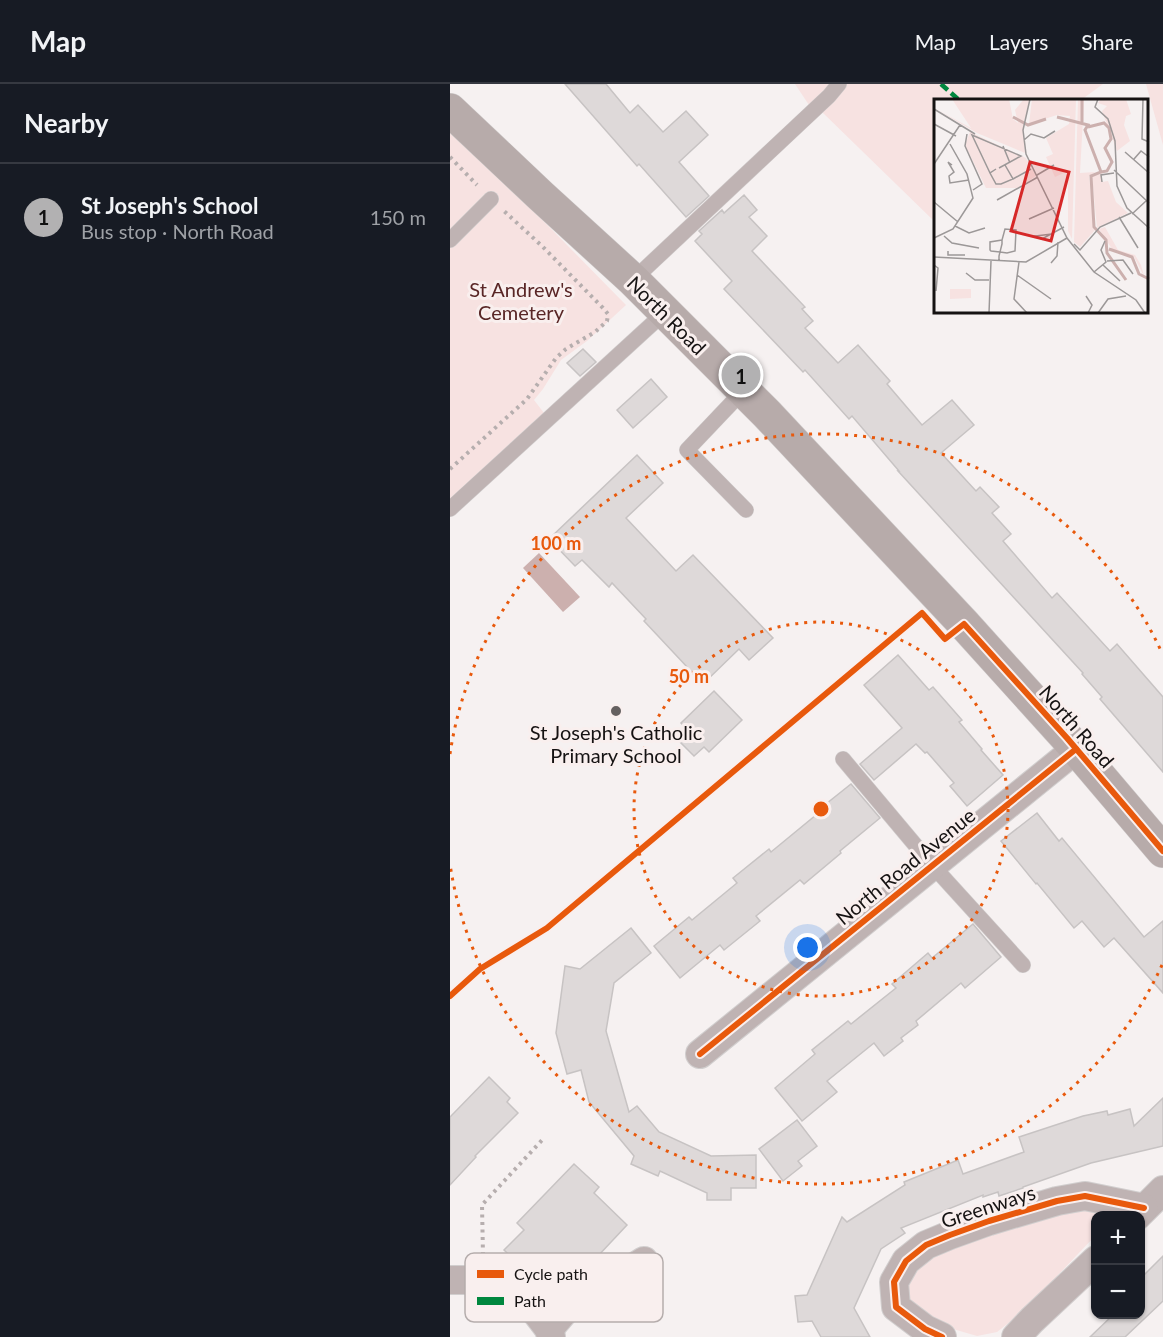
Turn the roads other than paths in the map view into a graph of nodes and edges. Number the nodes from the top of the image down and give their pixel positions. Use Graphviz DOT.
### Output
graph roads {
  1 [pos="839,84"];
  2 [pos="450,110"];
  3 [pos="491,199"];
  4 [pos="450,240"];
  5 [pos="633,280"];
  6 [pos="664,313"];
  7 [pos="743,391"];
  8 [pos="450,509"];
  9 [pos="746,510"];
  10 [pos="1076,749"];
  11 [pos="843,759"];
  12 [pos="1163,851"];
  13 [pos="932,865"];
  14 [pos="1023,965"];
  15 [pos="699,1054"];
  16 [pos="1148,1205"];
  17 [pos="1091,1264"];
  18 [pos="942,1337"];
  19 [pos="1016,1337"];
  1 -- 5 [label="lane"];
  2 -- 5 [label="main road, North Road"];
  3 -- 4 [label="lane"];
  5 -- 6 [label="main road, North Road"];
  6 -- 7 [label="main road, North Road"];
  6 -- 8 [label="lane"];
  7 -- 9 [label="lane"];
  7 -- 10 [label="main road, North Road"];
  10 -- 12 [label="main road, North Road"];
  10 -- 13 [label="street, North Road Avenue"];
  11 -- 13 [label="lane"];
  13 -- 14 [label="lane"];
  13 -- 15 [label="street, North Road Avenue"];
  16 -- 18 [label="street, Greenways"];
  17 -- 19 [label="street"];
}
